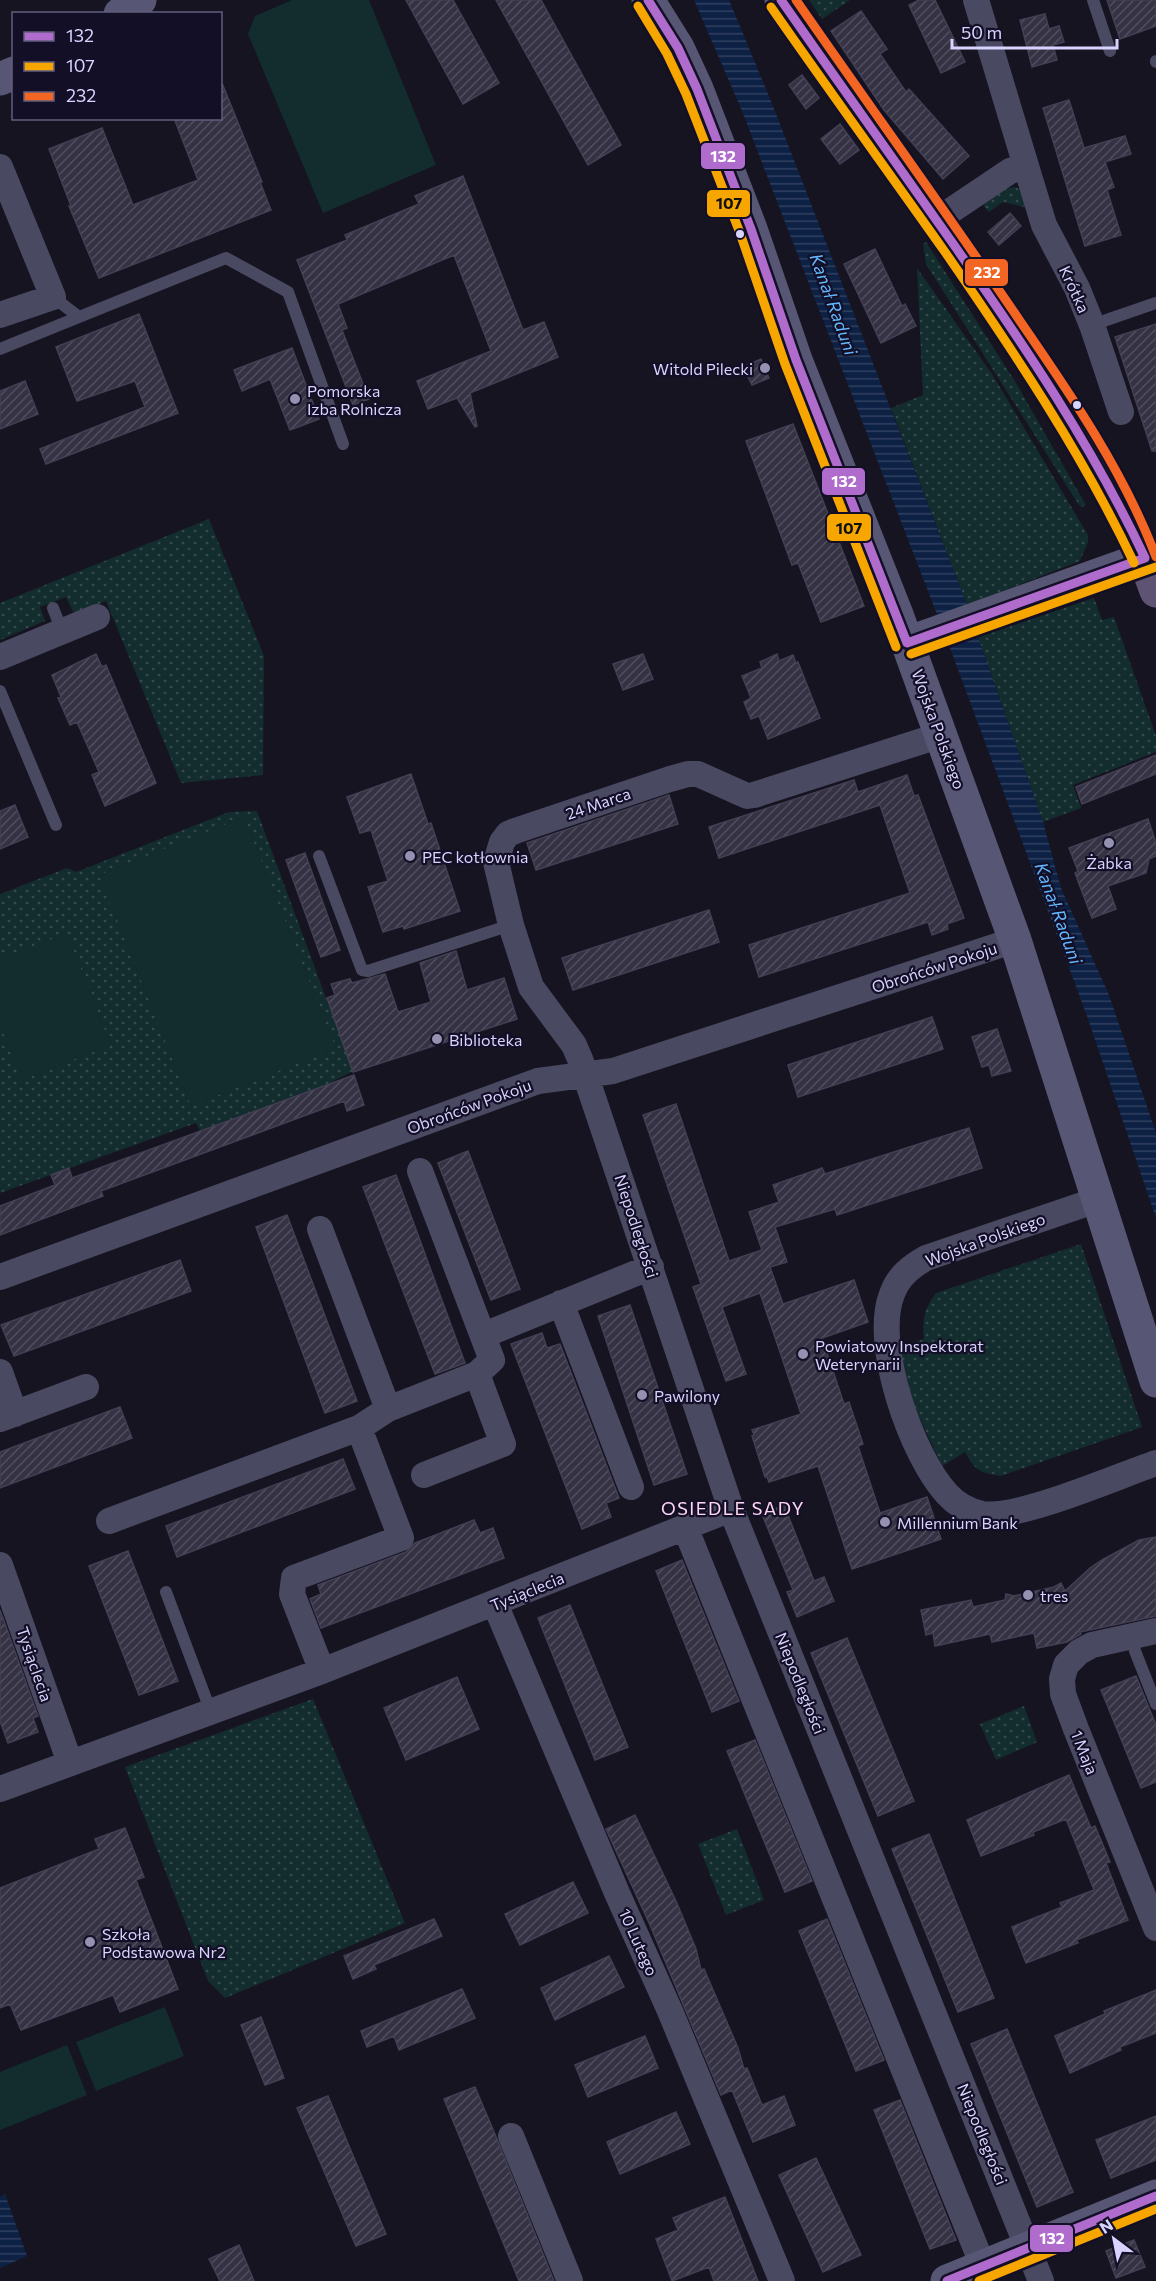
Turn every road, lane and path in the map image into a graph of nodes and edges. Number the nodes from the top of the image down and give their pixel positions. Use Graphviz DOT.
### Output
graph roads {
  1 [pos="141,0"];
  2 [pos="648,0"];
  3 [pos="781,0"];
  4 [pos="976,0"];
  5 [pos="1093,0"];
  6 [pos="123,12"];
  7 [pos="1110,51"];
  8 [pos="1026,166"];
  9 [pos="0,167"];
  10 [pos="937,220"];
  11 [pos="53,297"];
  12 [pos="1156,303"];
  13 [pos="0,315"];
  14 [pos="79,317"];
  15 [pos="1092,325"];
  16 [pos="0,349"];
  17 [pos="1121,412"];
  18 [pos="343,444"];
  19 [pos="1150,556"];
  20 [pos="1156,591"];
  21 [pos="53,608"];
  22 [pos="98,617"];
  23 [pos="62,631"];
  24 [pos="908,643"];
  25 [pos="0,657"];
  26 [pos="0,691"];
  27 [pos="941,735"];
  28 [pos="57,825"];
  29 [pos="319,856"];
  30 [pos="511,925"];
  31 [pos="1015,940"];
  32 [pos="587,1076"];
  33 [pos="420,1171"];
  34 [pos="1097,1200"];
  35 [pos="320,1229"];
  36 [pos="651,1267"];
  37 [pos="0,1277"];
  38 [pos="561,1304"];
  39 [pos="484,1335"];
  40 [pos="0,1372"];
  41 [pos="477,1374"];
  42 [pos="1156,1381"];
  43 [pos="86,1387"];
  44 [pos="388,1409"];
  45 [pos="7,1416"];
  46 [pos="359,1428"];
  47 [pos="1156,1463"];
  48 [pos="424,1476"];
  49 [pos="631,1487"];
  50 [pos="731,1509"];
  51 [pos="109,1521"];
  52 [pos="686,1527"];
  53 [pos="0,1565"];
  54 [pos="166,1592"];
  55 [pos="495,1604"];
  56 [pos="1144,1634"];
  57 [pos="322,1671"];
  58 [pos="1156,1704"];
  59 [pos="211,1712"];
  60 [pos="70,1763"];
  61 [pos="0,1789"];
  62 [pos="1156,1928"];
  63 [pos="511,2136"];
  64 [pos="1156,2196"];
  65 [pos="1029,2248"];
  66 [pos="983,2266"];
  67 [pos="570,2281"];
  68 [pos="782,2281"];
  69 [pos="947,2281"];
  70 [pos="1041,2281"];
  1 -- 6 [label="street"];
  2 -- 24 [label="street, Wojska Polskiego"];
  3 -- 10 [label="main road"];
  4 -- 8 [label="street, Krótka"];
  5 -- 7 [label="lane"];
  8 -- 10 [label="street"];
  8 -- 15 [label="street, Krótka"];
  9 -- 11 [label="street"];
  10 -- 19 [label="main road"];
  11 -- 13 [label="street"];
  11 -- 14 [label="lane"];
  12 -- 15 [label="lane"];
  14 -- 16 [label="lane"];
  14 -- 18 [label="lane"];
  15 -- 17 [label="street, Krótka"];
  19 -- 20 [label="main road"];
  19 -- 24 [label="street"];
  21 -- 23 [label="lane"];
  22 -- 23 [label="street"];
  23 -- 25 [label="street"];
  24 -- 27 [label="street, Wojska Polskiego"];
  26 -- 28 [label="lane"];
  27 -- 30 [label="street, 24 Marca"];
  27 -- 31 [label="street, Wojska Polskiego"];
  29 -- 30 [label="lane"];
  30 -- 32 [label="street, 24 Marca"];
  31 -- 32 [label="street, Obrońców Pokoju"];
  31 -- 34 [label="street, Wojska Polskiego"];
  32 -- 36 [label="street, Niepodległości"];
  32 -- 37 [label="street, Obrońców Pokoju"];
  33 -- 39 [label="street"];
  34 -- 42 [label="street, Wojska Polskiego"];
  34 -- 47 [label="street, Wojska Polskiego"];
  35 -- 44 [label="street"];
  36 -- 38 [label="street"];
  36 -- 50 [label="street, Niepodległości"];
  38 -- 39 [label="street"];
  38 -- 49 [label="street"];
  39 -- 41 [label="street"];
  40 -- 45 [label="street"];
  41 -- 44 [label="street"];
  41 -- 48 [label="street"];
  43 -- 45 [label="street"];
  44 -- 46 [label="street"];
  46 -- 51 [label="street"];
  46 -- 57 [label="street"];
  50 -- 52 [label="street, Tysiąclecia"];
  50 -- 65 [label="street, Niepodległości"];
  52 -- 55 [label="street, Tysiąclecia"];
  52 -- 66 [label="street"];
  53 -- 60 [label="street, Tysiąclecia"];
  54 -- 59 [label="lane"];
  55 -- 57 [label="street, Tysiąclecia"];
  55 -- 68 [label="street, 10 Lutego"];
  56 -- 58 [label="lane"];
  56 -- 62 [label="street, 1 Maja"];
  57 -- 59 [label="street, Tysiąclecia"];
  59 -- 60 [label="street, Tysiąclecia"];
  60 -- 61 [label="street, Tysiąclecia"];
  63 -- 67 [label="street"];
  64 -- 65 [label="street"];
  65 -- 66 [label="street"];
  65 -- 70 [label="street, Niepodległości"];
  66 -- 69 [label="street"];
}
